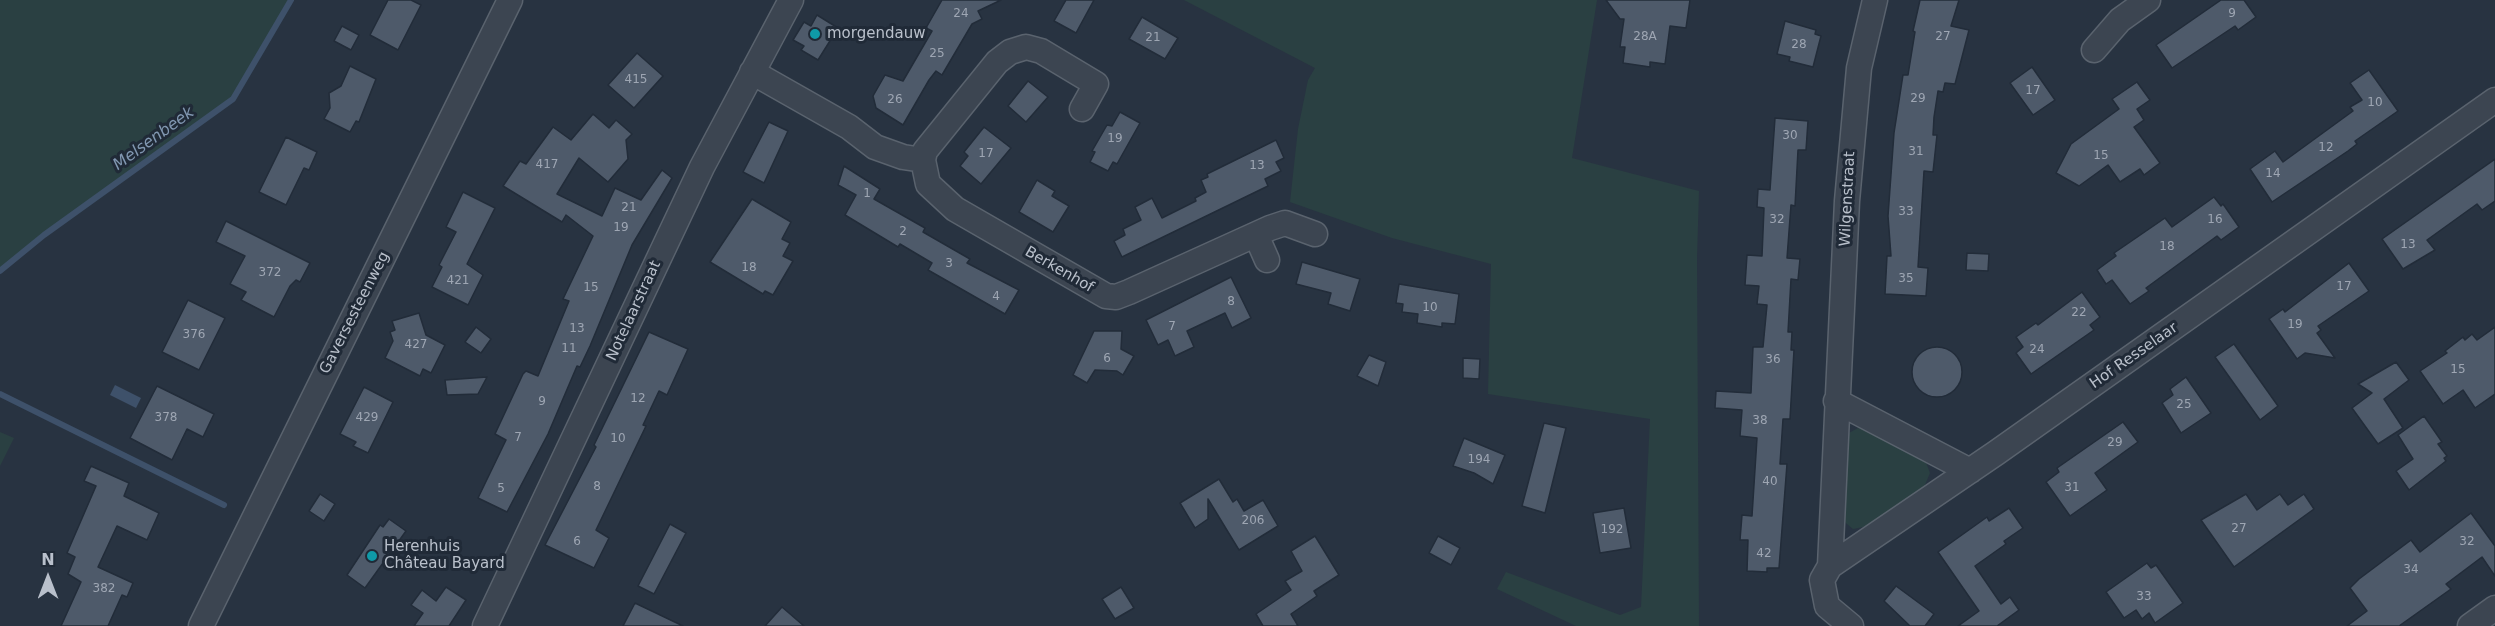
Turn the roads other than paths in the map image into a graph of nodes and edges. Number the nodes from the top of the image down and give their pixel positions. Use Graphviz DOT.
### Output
graph roads {
  1 [pos="510,0"];
  2 [pos="791,0"];
  3 [pos="1875,0"];
  4 [pos="2148,0"];
  5 [pos="2094,50"];
  6 [pos="752,72"];
  7 [pos="2495,100"];
  8 [pos="1082,109"];
  9 [pos="923,160"];
  10 [pos="1315,234"];
  11 [pos="1256,235"];
  12 [pos="1267,260"];
  13 [pos="1836,401"];
  14 [pos="1970,471"];
  15 [pos="1830,566"];
  16 [pos="2495,608"];
  17 [pos="201,626"];
  18 [pos="485,626"];
  19 [pos="1851,626"];
  20 [pos="2470,626"];
  1 -- 17 [label="street, Gaversesteenweg"];
  2 -- 6 [label="street, Notelaarstraat"];
  3 -- 13 [label="street, Wilgenstraat"];
  4 -- 5 [label="street"];
  6 -- 9 [label="street"];
  6 -- 18 [label="street, Notelaarstraat"];
  7 -- 14 [label="street, Hof Resselaar"];
  8 -- 9 [label="street"];
  9 -- 11 [label="street, Berkenhof"];
  10 -- 11 [label="street, Berkenhof"];
  11 -- 12 [label="street"];
  13 -- 14 [label="street"];
  13 -- 15 [label="street, Wilgenstraat"];
  14 -- 15 [label="street, Hof Resselaar"];
  15 -- 19 [label="street"];
  16 -- 20 [label="street"];
}
